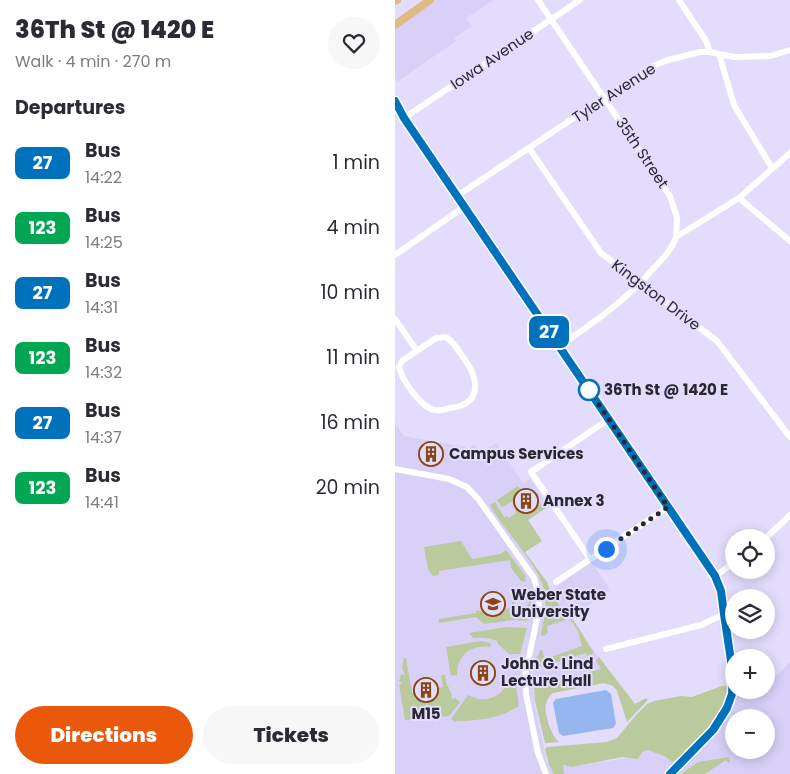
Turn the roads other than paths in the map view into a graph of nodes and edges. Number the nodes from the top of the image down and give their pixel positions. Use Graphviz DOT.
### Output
graph roads {
  1 [pos="430,0"];
  2 [pos="538,0"];
  3 [pos="580,0"];
  4 [pos="679,0"];
  5 [pos="551,19"];
  6 [pos="395,25"];
  7 [pos="790,50"];
  8 [pos="710,52"];
  9 [pos="720,54"];
  10 [pos="605,97"];
  11 [pos="395,102"];
  12 [pos="404,118"];
  13 [pos="529,148"];
  14 [pos="790,153"];
  15 [pos="772,168"];
  16 [pos="457,196"];
  17 [pos="739,198"];
  18 [pos="464,207"];
  19 [pos="676,237"];
  20 [pos="790,241"];
  21 [pos="395,255"];
  22 [pos="641,284"];
  23 [pos="395,319"];
  24 [pos="559,346"];
  25 [pos="417,351"];
  26 [pos="609,420"];
  27 [pos="790,437"];
  28 [pos="395,469"];
  29 [pos="668,507"];
  30 [pos="790,515"];
  31 [pos="775,529"];
  32 [pos="590,559"];
  33 [pos="725,569"];
  34 [pos="715,576"];
  35 [pos="556,582"];
  36 [pos="724,614"];
  37 [pos="606,649"];
  38 [pos="546,774"];
  39 [pos="670,774"];
  1 -- 6 [label="main road"];
  2 -- 5 [label="street, 35th Street"];
  3 -- 5 [label="street, Iowa Avenue"];
  4 -- 8 [label="street"];
  5 -- 10 [label="street, 35th Street"];
  5 -- 12 [label="street, Iowa Avenue"];
  7 -- 9 [label="street, Tyler Avenue"];
  8 -- 9 [label="street, Tyler Avenue"];
  8 -- 10 [label="street, Tyler Avenue"];
  9 -- 15 [label="street"];
  10 -- 13 [label="street, Tyler Avenue"];
  10 -- 19 [label="street, 35th Street"];
  11 -- 12 [label="street"];
  12 -- 16 [label="street"];
  13 -- 16 [label="street, Tyler Avenue"];
  13 -- 22 [label="street, Kingston Drive"];
  14 -- 15 [label="street"];
  15 -- 17 [label="street"];
  16 -- 18 [label="street"];
  17 -- 19 [label="street"];
  17 -- 20 [label="street"];
  18 -- 21 [label="street"];
  18 -- 24 [label="street"];
  19 -- 22 [label="street"];
  22 -- 24 [label="street"];
  22 -- 27 [label="street, Kingston Drive"];
  23 -- 25 [label="street"];
  24 -- 26 [label="street"];
  25 -- 25 [label="street"];
  26 -- 29 [label="street"];
  26 -- 32 [label="street"];
  28 -- 38 [label="street"];
  29 -- 32 [label="street"];
  29 -- 34 [label="street"];
  30 -- 31 [label="street"];
  32 -- 35 [label="street"];
  33 -- 34 [label="street"];
  34 -- 36 [label="street"];
  36 -- 37 [label="street"];
  36 -- 39 [label="street"];
}
